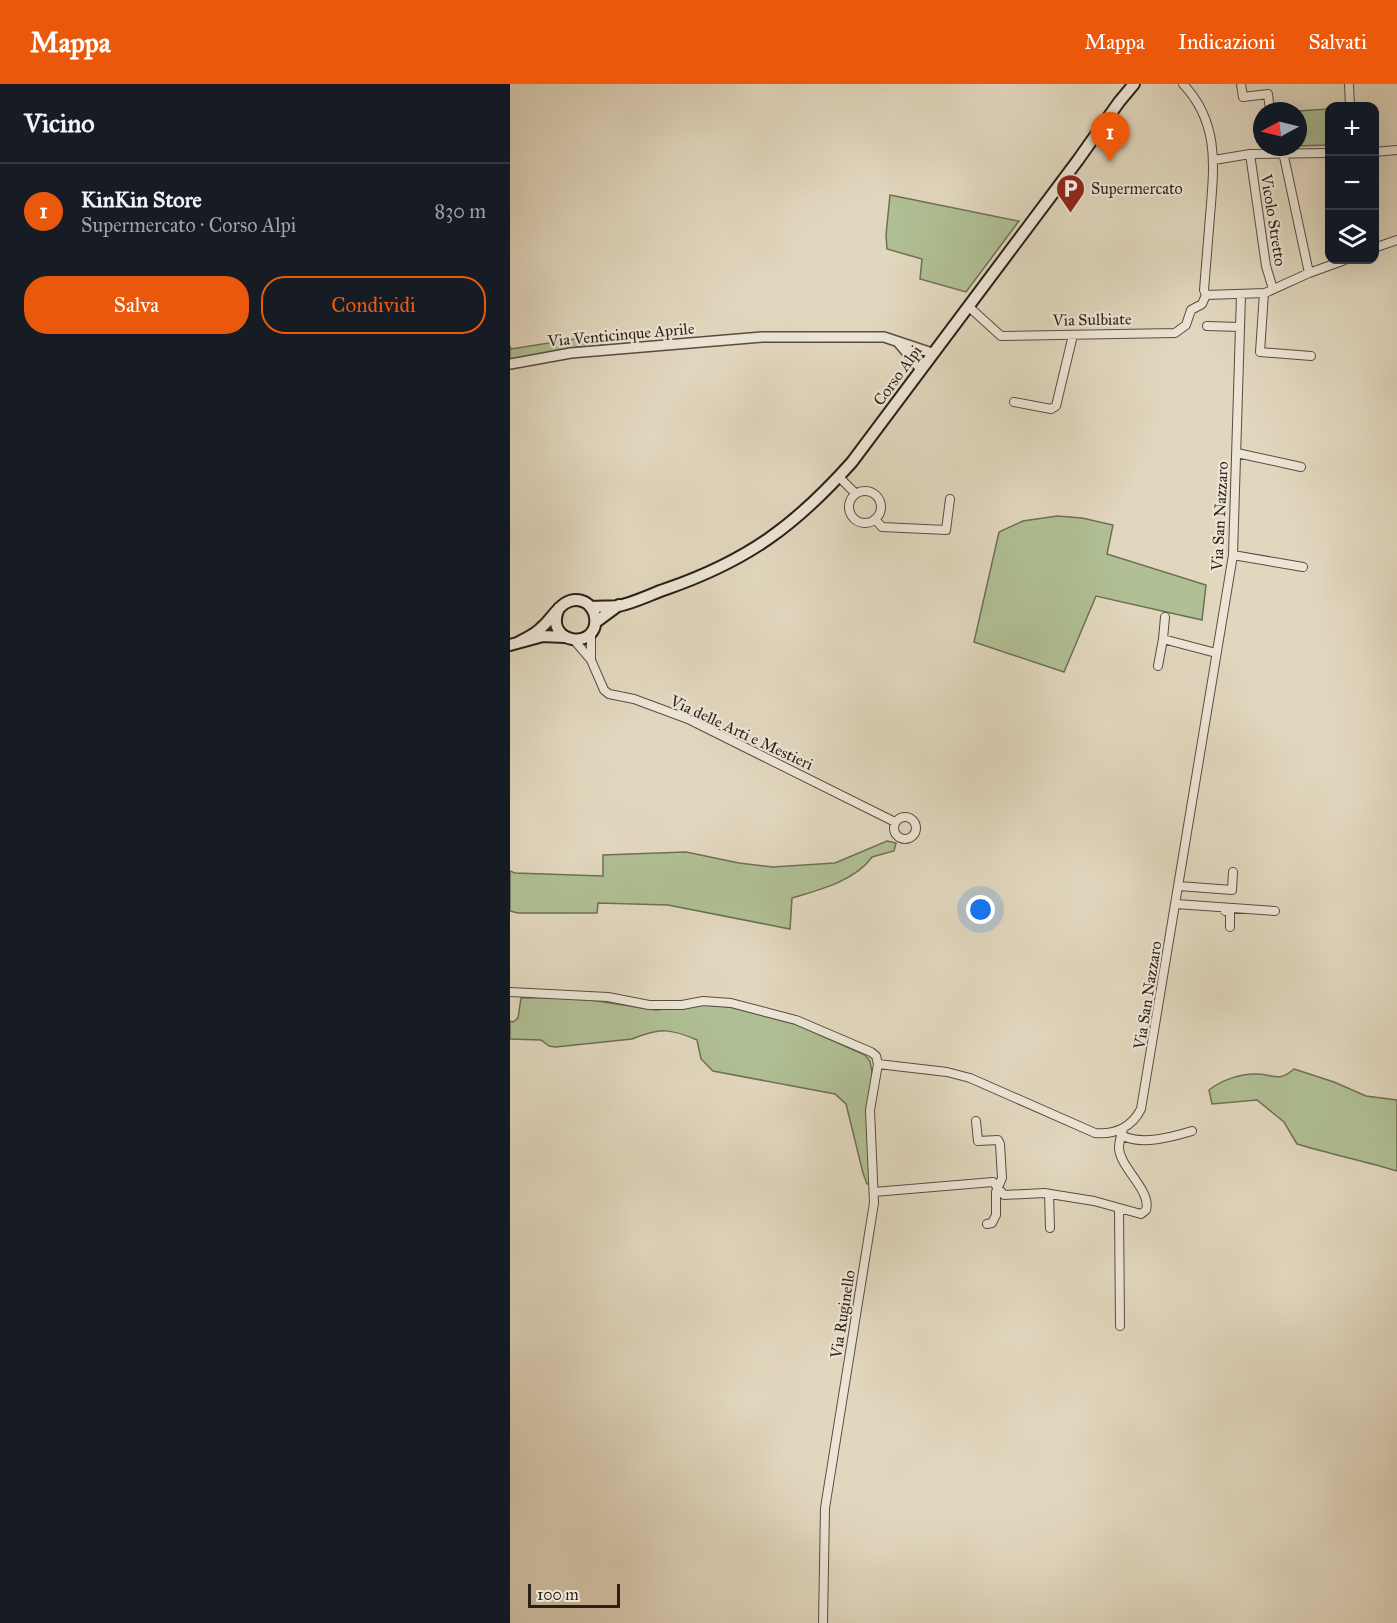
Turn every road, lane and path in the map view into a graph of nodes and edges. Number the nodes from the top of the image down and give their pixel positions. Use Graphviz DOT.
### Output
graph roads {
  1 [pos="1134,84"];
  2 [pos="1183,84"];
  3 [pos="1241,84"];
  4 [pos="1349,84"];
  5 [pos="1269,102"];
  6 [pos="1347,102"];
  7 [pos="1397,150"];
  8 [pos="1307,152"];
  9 [pos="1379,152"];
  10 [pos="1325,153"];
  11 [pos="1250,154"];
  12 [pos="1253,154"];
  13 [pos="1278,156"];
  14 [pos="1214,160"];
  15 [pos="1397,240"];
  16 [pos="1379,246"];
  17 [pos="1334,264"];
  18 [pos="1309,273"];
  19 [pos="1273,289"];
  20 [pos="1264,293"];
  21 [pos="1206,295"];
  22 [pos="1240,295"];
  23 [pos="968,306"];
  24 [pos="1208,326"];
  25 [pos="1240,327"];
  26 [pos="1073,335"];
  27 [pos="898,342"];
  28 [pos="932,353"];
  29 [pos="1311,356"];
  30 [pos="510,364"];
  31 [pos="920,368"];
  32 [pos="1014,402"];
  33 [pos="1237,453"];
  34 [pos="1301,467"];
  35 [pos="839,477"];
  36 [pos="856,494"];
  37 [pos="950,499"];
  38 [pos="875,519"];
  39 [pos="1233,555"];
  40 [pos="1303,567"];
  41 [pos="619,606"];
  42 [pos="591,607"];
  43 [pos="559,608"];
  44 [pos="1165,618"];
  45 [pos="594,628"];
  46 [pos="569,639"];
  47 [pos="1162,639"];
  48 [pos="514,644"];
  49 [pos="1216,652"];
  50 [pos="591,660"];
  51 [pos="1158,666"];
  52 [pos="895,822"];
  53 [pos="1233,872"];
  54 [pos="1179,886"];
  55 [pos="1176,906"];
  56 [pos="1275,911"];
  57 [pos="1230,927"];
  58 [pos="510,992"];
  59 [pos="878,1064"];
  60 [pos="976,1121"];
  61 [pos="1192,1131"];
  62 [pos="1122,1132"];
  63 [pos="998,1188"];
  64 [pos="874,1192"];
  65 [pos="1042,1194"];
  66 [pos="1119,1209"];
  67 [pos="987,1224"];
  68 [pos="1050,1228"];
  69 [pos="1120,1326"];
  70 [pos="823,1623"];
  1 -- 23 [label="main road, Corso Alpi"];
  2 -- 14 [label="street"];
  3 -- 5 [label="street"];
  4 -- 6 [label="street"];
  7 -- 9 [label="street"];
  8 -- 10 [label="street"];
  11 -- 12 [label="street"];
  11 -- 14 [label="street"];
  11 -- 19 [label="street, Vicolo Stretto"];
  13 -- 18 [label="street"];
  14 -- 21 [label="street"];
  15 -- 16 [label="street"];
  17 -- 18 [label="street"];
  18 -- 19 [label="street"];
  19 -- 20 [label="street"];
  20 -- 22 [label="street"];
  20 -- 29 [label="street"];
  21 -- 22 [label="street"];
  21 -- 26 [label="street, Via Sulbiate"];
  22 -- 25 [label="street, Via San Nazzaro"];
  23 -- 26 [label="street, Via Sulbiate"];
  23 -- 28 [label="main road, Corso Alpi"];
  24 -- 25 [label="street"];
  25 -- 33 [label="street, Via San Nazzaro"];
  26 -- 32 [label="street"];
  27 -- 28 [label="street"];
  27 -- 30 [label="street, Via Venticinque Aprile"];
  27 -- 31 [label="street"];
  28 -- 31 [label="main road, Corso Alpi"];
  31 -- 35 [label="main road, Corso Alpi"];
  33 -- 34 [label="street"];
  33 -- 39 [label="street, Via San Nazzaro"];
  35 -- 36 [label="street"];
  35 -- 41 [label="main road, Corso Alpi"];
  36 -- 38 [label="street"];
  36 -- 38 [label="street"];
  37 -- 38 [label="street"];
  39 -- 40 [label="street"];
  39 -- 49 [label="street, Via San Nazzaro"];
  41 -- 42 [label="main road, Corso Alpi"];
  41 -- 45 [label="main road, Corso Alpi"];
  42 -- 43 [label="main road"];
  42 -- 45 [label="main road"];
  43 -- 46 [label="main road"];
  43 -- 48 [label="main road"];
  44 -- 47 [label="street"];
  45 -- 46 [label="main road"];
  45 -- 50 [label="street, Via delle Arti e Mestieri"];
  46 -- 48 [label="main road"];
  46 -- 50 [label="street, Via delle Arti e Mestieri"];
  47 -- 49 [label="street"];
  47 -- 51 [label="street"];
  49 -- 54 [label="street, Via San Nazzaro"];
  50 -- 52 [label="street, Via delle Arti e Mestieri"];
  53 -- 54 [label="street"];
  54 -- 55 [label="street, Via San Nazzaro"];
  55 -- 56 [label="street"];
  55 -- 57 [label="street"];
  55 -- 62 [label="street, Via San Nazzaro"];
  58 -- 59 [label="street"];
  59 -- 62 [label="street"];
  59 -- 64 [label="street, Via Ruginello"];
  60 -- 63 [label="street"];
  61 -- 62 [label="street"];
  62 -- 66 [label="street"];
  63 -- 64 [label="street"];
  63 -- 65 [label="street"];
  63 -- 67 [label="street"];
  64 -- 70 [label="street, Via Ruginello"];
  65 -- 66 [label="street"];
  65 -- 68 [label="street"];
  66 -- 69 [label="street"];
}
